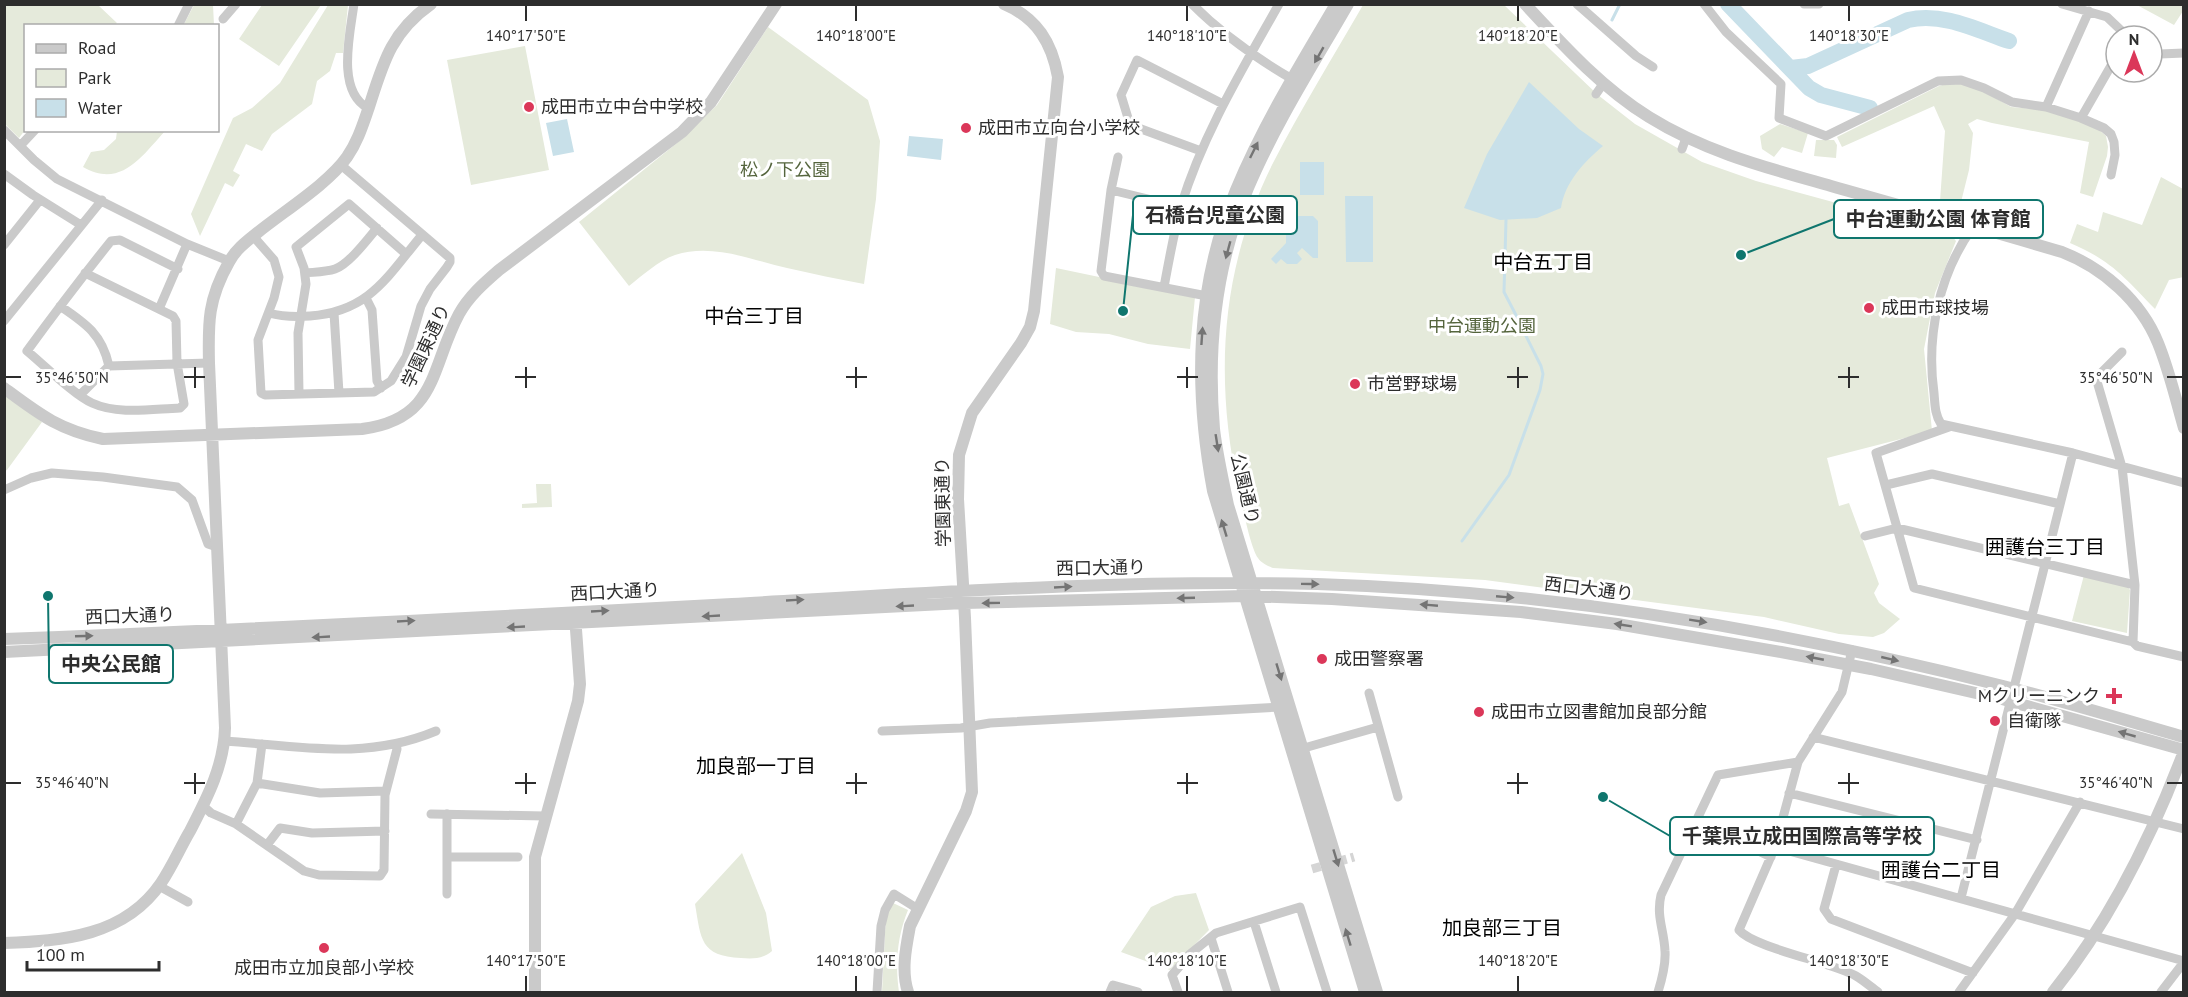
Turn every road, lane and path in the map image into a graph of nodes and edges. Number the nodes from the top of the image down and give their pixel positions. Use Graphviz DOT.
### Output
graph roads {
  1 [pos="189,4"];
  2 [pos="236,4"];
  3 [pos="354,4"];
  4 [pos="431,4"];
  5 [pos="776,4"];
  6 [pos="1005,4"];
  7 [pos="1279,4"];
  8 [pos="1336,4"];
  9 [pos="1348,4"];
  10 [pos="1525,4"];
  11 [pos="1576,4"];
  12 [pos="1704,4"];
  13 [pos="1804,4"];
  14 [pos="1819,4"];
  15 [pos="2062,4"];
  16 [pos="1208,5"];
  17 [pos="1196,8"];
  18 [pos="2089,11"];
  19 [pos="223,19"];
  20 [pos="179,24"];
  21 [pos="2114,24"];
  22 [pos="1251,53"];
  23 [pos="2184,53"];
  24 [pos="2164,54"];
  25 [pos="1653,67"];
  26 [pos="2104,78"];
  27 [pos="1292,79"];
  28 [pos="1223,104"];
  29 [pos="2046,107"];
  30 [pos="368,108"];
  31 [pos="2081,118"];
  32 [pos="4,130"];
  33 [pos="33,132"];
  34 [pos="20,146"];
  35 [pos="1201,151"];
  36 [pos="1118,157"];
  37 [pos="341,165"];
  38 [pos="4,174"];
  39 [pos="2111,176"];
  40 [pos="1111,190"];
  41 [pos="40,200"];
  42 [pos="102,200"];
  43 [pos="1181,207"];
  44 [pos="81,225"];
  45 [pos="1973,227"];
  46 [pos="377,228"];
  47 [pos="422,235"];
  48 [pos="253,236"];
  49 [pos="187,244"];
  50 [pos="4,245"];
  51 [pos="406,254"];
  52 [pos="229,261"];
  53 [pos="178,268"];
  54 [pos="85,273"];
  55 [pos="305,273"];
  56 [pos="1164,286"];
  57 [pos="1212,297"];
  58 [pos="366,298"];
  59 [pos="60,306"];
  60 [pos="159,309"];
  61 [pos="269,313"];
  62 [pos="334,313"];
  63 [pos="299,316"];
  64 [pos="4,321"];
  65 [pos="2122,352"];
  66 [pos="177,363"];
  67 [pos="209,363"];
  68 [pos="109,366"];
  69 [pos="4,388"];
  70 [pos="381,388"];
  71 [pos="339,393"];
  72 [pos="299,394"];
  73 [pos="80,395"];
  74 [pos="1949,427"];
  75 [pos="2184,428"];
  76 [pos="212,435"];
  77 [pos="2073,453"];
  78 [pos="2122,467"];
  79 [pos="2184,483"];
  80 [pos="1886,485"];
  81 [pos="4,490"];
  82 [pos="2060,504"];
  83 [pos="1897,528"];
  84 [pos="1865,536"];
  85 [pos="217,547"];
  86 [pos="2045,563"];
  87 [pos="2135,585"];
  88 [pos="1248,590"];
  89 [pos="963,597"];
  90 [pos="2032,617"];
  91 [pos="575,618"];
  92 [pos="222,636"];
  93 [pos="1783,637"];
  94 [pos="4,639"];
  95 [pos="2133,642"];
  96 [pos="1852,650"];
  97 [pos="4,652"];
  98 [pos="1781,652"];
  99 [pos="2184,657"];
  100 [pos="1849,664"];
  101 [pos="2014,689"];
  102 [pos="1369,693"];
  103 [pos="2011,702"];
  104 [pos="1279,707"];
  105 [pos="969,726"];
  106 [pos="1378,727"];
  107 [pos="436,731"];
  108 [pos="882,731"];
  109 [pos="1813,737"];
  110 [pos="2184,738"];
  111 [pos="225,741"];
  112 [pos="262,744"];
  113 [pos="396,744"];
  114 [pos="1297,750"];
  115 [pos="2184,750"];
  116 [pos="1798,762"];
  117 [pos="1991,781"];
  118 [pos="257,783"];
  119 [pos="386,791"];
  120 [pos="1789,793"];
  121 [pos="1398,797"];
  122 [pos="2080,802"];
  123 [pos="203,806"];
  124 [pos="431,814"];
  125 [pos="447,814"];
  126 [pos="546,816"];
  127 [pos="2156,821"];
  128 [pos="1695,822"];
  129 [pos="236,824"];
  130 [pos="2184,829"];
  131 [pos="385,831"];
  132 [pos="1977,840"];
  133 [pos="267,845"];
  134 [pos="1775,847"];
  135 [pos="447,856"];
  136 [pos="1771,856"];
  137 [pos="518,857"];
  138 [pos="1836,865"];
  139 [pos="159,886"];
  140 [pos="447,894"];
  141 [pos="1960,898"];
  142 [pos="188,902"];
  143 [pos="918,909"];
  144 [pos="2015,914"];
  145 [pos="1254,922"];
  146 [pos="2093,935"];
  147 [pos="1211,938"];
  148 [pos="4,943"];
  149 [pos="2184,961"];
  150 [pos="1973,973"];
  151 [pos="535,993"];
  152 [pos="877,993"];
  153 [pos="908,993"];
  154 [pos="1110,993"];
  155 [pos="1138,993"];
  156 [pos="1178,993"];
  157 [pos="1228,993"];
  158 [pos="1276,993"];
  159 [pos="1327,993"];
  160 [pos="1365,993"];
  161 [pos="1377,993"];
  162 [pos="1658,993"];
  163 [pos="1878,993"];
  164 [pos="1959,993"];
  165 [pos="2053,993"];
  166 [pos="2161,993"];
  1 -- 20 [label="street"];
  2 -- 19 [label="street"];
  3 -- 30 [label="street"];
  4 -- 30 [label="street"];
  5 -- 76 [label="street, 学園東通り"];
  6 -- 89 [label="street, 学園東通り"];
  7 -- 22 [label="street"];
  8 -- 27 [label="street, 公園通り"];
  9 -- 57 [label="street, 公園通り, one-way"];
  10 -- 45 [label="street"];
  11 -- 25 [label="street"];
  12 -- 29 [label="street"];
  13 -- 14 [label="street"];
  15 -- 18 [label="street"];
  16 -- 17 [label="street"];
  17 -- 22 [label="street"];
  18 -- 21 [label="street"];
  18 -- 29 [label="street"];
  22 -- 27 [label="street"];
  22 -- 28 [label="street"];
  23 -- 24 [label="street"];
  26 -- 31 [label="street"];
  57 -- 27 [label="street, 公園通り, one-way"];
  28 -- 35 [label="street"];
  28 -- 35 [label="street"];
  29 -- 31 [label="street"];
  30 -- 37 [label="street"];
  31 -- 39 [label="street"];
  32 -- 34 [label="street"];
  33 -- 34 [label="street"];
  34 -- 42 [label="street"];
  35 -- 43 [label="street"];
  36 -- 40 [label="street"];
  37 -- 47 [label="street"];
  37 -- 48 [label="street"];
  38 -- 41 [label="street"];
  40 -- 43 [label="street"];
  40 -- 56 [label="street"];
  41 -- 44 [label="street"];
  41 -- 50 [label="street"];
  42 -- 44 [label="street"];
  42 -- 49 [label="street"];
  43 -- 56 [label="street"];
  44 -- 64 [label="street"];
  45 -- 74 [label="street"];
  45 -- 75 [label="street"];
  46 -- 51 [label="street"];
  46 -- 55 [label="street"];
  46 -- 55 [label="street"];
  47 -- 51 [label="street"];
  47 -- 70 [label="street"];
  48 -- 52 [label="street"];
  48 -- 61 [label="street"];
  49 -- 52 [label="street"];
  49 -- 53 [label="street"];
  51 -- 58 [label="street"];
  52 -- 67 [label="street"];
  53 -- 54 [label="street"];
  53 -- 60 [label="street"];
  54 -- 59 [label="street"];
  54 -- 60 [label="street"];
  55 -- 63 [label="street"];
  56 -- 57 [label="street"];
  57 -- 88 [label="street, 公園通り"];
  58 -- 62 [label="street"];
  58 -- 70 [label="street"];
  59 -- 68 [label="street"];
  59 -- 73 [label="street"];
  60 -- 66 [label="street"];
  61 -- 63 [label="street"];
  61 -- 72 [label="street"];
  62 -- 63 [label="street"];
  62 -- 71 [label="street"];
  63 -- 72 [label="street"];
  65 -- 78 [label="street"];
  66 -- 67 [label="street"];
  66 -- 68 [label="street"];
  66 -- 73 [label="street"];
  67 -- 76 [label="street"];
  68 -- 73 [label="street"];
  69 -- 76 [label="street, 学園東通り"];
  70 -- 71 [label="street"];
  71 -- 72 [label="street"];
  74 -- 77 [label="street"];
  74 -- 80 [label="street"];
  76 -- 85 [label="street"];
  77 -- 78 [label="street"];
  77 -- 82 [label="street"];
  78 -- 79 [label="street"];
  78 -- 87 [label="street"];
  80 -- 82 [label="street"];
  80 -- 83 [label="street"];
  81 -- 85 [label="street"];
  82 -- 86 [label="street"];
  83 -- 84 [label="street"];
  83 -- 86 [label="street"];
  83 -- 90 [label="street"];
  85 -- 92 [label="street"];
  86 -- 87 [label="street"];
  86 -- 90 [label="street"];
  87 -- 95 [label="street"];
  88 -- 89 [label="street, 西口大通り"];
  88 -- 93 [label="street, 西口大通り, one-way"];
  98 -- 88 [label="street, 西口大通り, one-way"];
  88 -- 104 [label="street, 公園通り"];
  88 -- 114 [label="street, 公園通り, one-way"];
  89 -- 91 [label="street, 西口大通り"];
  89 -- 105 [label="street, 学園東通り"];
  90 -- 95 [label="street"];
  90 -- 101 [label="street"];
  91 -- 92 [label="street, 西口大通り"];
  91 -- 126 [label="street"];
  94 -- 92 [label="street, 西口大通り, one-way"];
  92 -- 97 [label="street, 西口大通り"];
  92 -- 111 [label="street"];
  93 -- 96 [label="street, 西口大通り"];
  93 -- 98 [label="street"];
  95 -- 99 [label="street"];
  96 -- 100 [label="street"];
  96 -- 101 [label="street, 西口大通り, one-way"];
  100 -- 98 [label="street, 西口大通り, one-way"];
  100 -- 103 [label="street, 西口大通り"];
  100 -- 109 [label="street"];
  101 -- 103 [label="street"];
  101 -- 110 [label="street, 西口大通り"];
  102 -- 106 [label="street"];
  115 -- 103 [label="street, 西口大通り, one-way"];
  103 -- 117 [label="street"];
  104 -- 105 [label="street"];
  104 -- 114 [label="street, 公園通り"];
  105 -- 108 [label="street"];
  105 -- 143 [label="street, 学園東通り"];
  106 -- 114 [label="street"];
  106 -- 121 [label="street"];
  107 -- 113 [label="street"];
  109 -- 116 [label="street"];
  109 -- 117 [label="street"];
  111 -- 112 [label="street"];
  111 -- 123 [label="street"];
  112 -- 113 [label="street"];
  112 -- 118 [label="street"];
  113 -- 119 [label="street"];
  160 -- 114 [label="street, 公園通り, one-way"];
  114 -- 161 [label="street, 公園通り, one-way"];
  115 -- 127 [label="street"];
  116 -- 120 [label="street"];
  116 -- 128 [label="street"];
  117 -- 122 [label="street"];
  117 -- 132 [label="street"];
  118 -- 119 [label="street"];
  118 -- 129 [label="street"];
  119 -- 131 [label="street"];
  120 -- 132 [label="street"];
  120 -- 134 [label="street"];
  122 -- 127 [label="street"];
  122 -- 144 [label="street"];
  123 -- 129 [label="street"];
  123 -- 139 [label="street"];
  124 -- 125 [label="street"];
  125 -- 126 [label="street"];
  125 -- 135 [label="street"];
  126 -- 151 [label="street"];
  127 -- 130 [label="street"];
  127 -- 146 [label="street"];
  128 -- 136 [label="street"];
  128 -- 162 [label="street"];
  129 -- 133 [label="street"];
  131 -- 133 [label="street"];
  131 -- 133 [label="street"];
  132 -- 141 [label="street"];
  134 -- 136 [label="street"];
  134 -- 138 [label="street"];
  135 -- 137 [label="street"];
  135 -- 140 [label="street"];
  136 -- 163 [label="street"];
  138 -- 141 [label="street"];
  138 -- 150 [label="street"];
  139 -- 142 [label="street"];
  139 -- 148 [label="street"];
  141 -- 144 [label="street"];
  143 -- 152 [label="street"];
  143 -- 153 [label="street, 学園東通り"];
  144 -- 146 [label="street"];
  144 -- 150 [label="street"];
  145 -- 147 [label="street"];
  145 -- 158 [label="street"];
  145 -- 159 [label="street"];
  146 -- 149 [label="street"];
  146 -- 165 [label="street"];
  147 -- 156 [label="street"];
  147 -- 157 [label="street"];
  149 -- 166 [label="street"];
  150 -- 164 [label="street"];
  154 -- 155 [label="street"];
}
